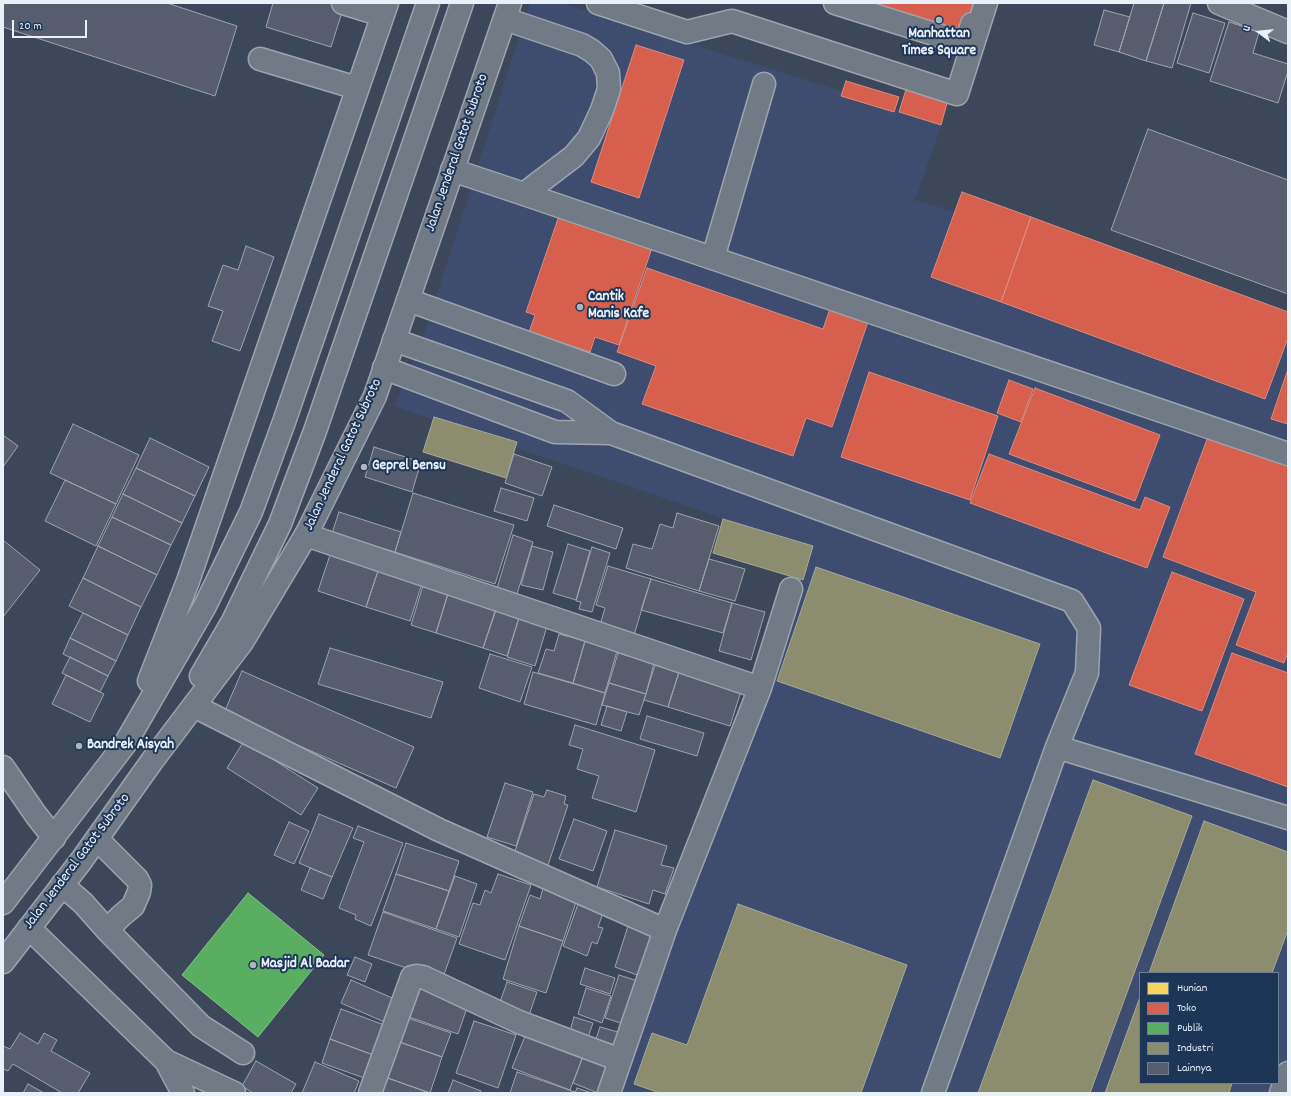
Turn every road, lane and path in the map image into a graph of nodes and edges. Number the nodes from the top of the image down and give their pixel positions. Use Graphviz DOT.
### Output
graph roads {
  1 [pos="343,3"];
  2 [pos="428,3"];
  3 [pos="462,3"];
  4 [pos="598,3"];
  5 [pos="835,3"];
  6 [pos="979,3"];
  7 [pos="986,3"];
  8 [pos="1219,3"];
  9 [pos="385,9"];
  10 [pos="507,11"];
  11 [pos="1288,32"];
  12 [pos="260,59"];
  13 [pos="764,84"];
  14 [pos="357,88"];
  15 [pos="452,170"];
  16 [pos="524,194"];
  17 [pos="713,258"];
  18 [pos="408,300"];
  19 [pos="394,340"];
  20 [pos="384,368"];
  21 [pos="614,374"];
  22 [pos="611,433"];
  23 [pos="1288,454"];
  24 [pos="306,535"];
  25 [pos="791,589"];
  26 [pos="760,688"];
  27 [pos="194,706"];
  28 [pos="125,744"];
  29 [pos="1057,748"];
  30 [pos="152,761"];
  31 [pos="3,767"];
  32 [pos="1288,818"];
  33 [pos="54,838"];
  34 [pos="97,839"];
  35 [pos="62,885"];
  36 [pos="3,903"];
  37 [pos="30,928"];
  38 [pos="107,930"];
  39 [pos="665,930"];
  40 [pos="3,962"];
  41 [pos="243,1053"];
  42 [pos="166,1060"];
  43 [pos="620,1060"];
  44 [pos="1288,1073"];
  45 [pos="183,1093"];
  46 [pos="234,1093"];
  47 [pos="370,1093"];
  48 [pos="609,1093"];
  49 [pos="933,1093"];
  50 [pos="1281,1093"];
  1 -- 9 [label="main road"];
  2 -- 28 [label="main road"];
  3 -- 30 [label="main road, Jalan Jenderal Gatot Subroto"];
  4 -- 7 [label="main road"];
  5 -- 6 [label="main road"];
  8 -- 11 [label="main road"];
  9 -- 14 [label="main road"];
  10 -- 15 [label="main road, Jalan Jenderal Gatot Subroto"];
  10 -- 16 [label="main road"];
  12 -- 14 [label="main road"];
  13 -- 17 [label="main road"];
  14 -- 28 [label="main road"];
  15 -- 16 [label="main road"];
  15 -- 18 [label="main road, Jalan Jenderal Gatot Subroto"];
  16 -- 17 [label="main road"];
  17 -- 23 [label="main road"];
  18 -- 19 [label="main road, Jalan Jenderal Gatot Subroto"];
  18 -- 21 [label="main road"];
  19 -- 20 [label="main road, Jalan Jenderal Gatot Subroto"];
  19 -- 22 [label="main road"];
  20 -- 22 [label="main road"];
  20 -- 24 [label="main road, Jalan Jenderal Gatot Subroto"];
  22 -- 29 [label="main road"];
  24 -- 26 [label="main road"];
  24 -- 27 [label="main road, Jalan Jenderal Gatot Subroto"];
  25 -- 26 [label="main road"];
  26 -- 39 [label="main road"];
  27 -- 30 [label="main road, Jalan Jenderal Gatot Subroto"];
  27 -- 39 [label="main road"];
  28 -- 33 [label="main road"];
  29 -- 32 [label="main road"];
  29 -- 49 [label="main road"];
  30 -- 34 [label="main road, Jalan Jenderal Gatot Subroto"];
  31 -- 33 [label="main road"];
  33 -- 36 [label="main road"];
  34 -- 35 [label="main road, Jalan Jenderal Gatot Subroto"];
  34 -- 38 [label="main road"];
  35 -- 37 [label="main road, Jalan Jenderal Gatot Subroto"];
  35 -- 38 [label="main road"];
  37 -- 40 [label="main road, Jalan Jenderal Gatot Subroto"];
  37 -- 42 [label="main road"];
  38 -- 41 [label="main road"];
  39 -- 43 [label="main road"];
  42 -- 45 [label="main road"];
  42 -- 46 [label="main road"];
  43 -- 47 [label="main road"];
  43 -- 48 [label="main road"];
  44 -- 50 [label="main road"];
}
